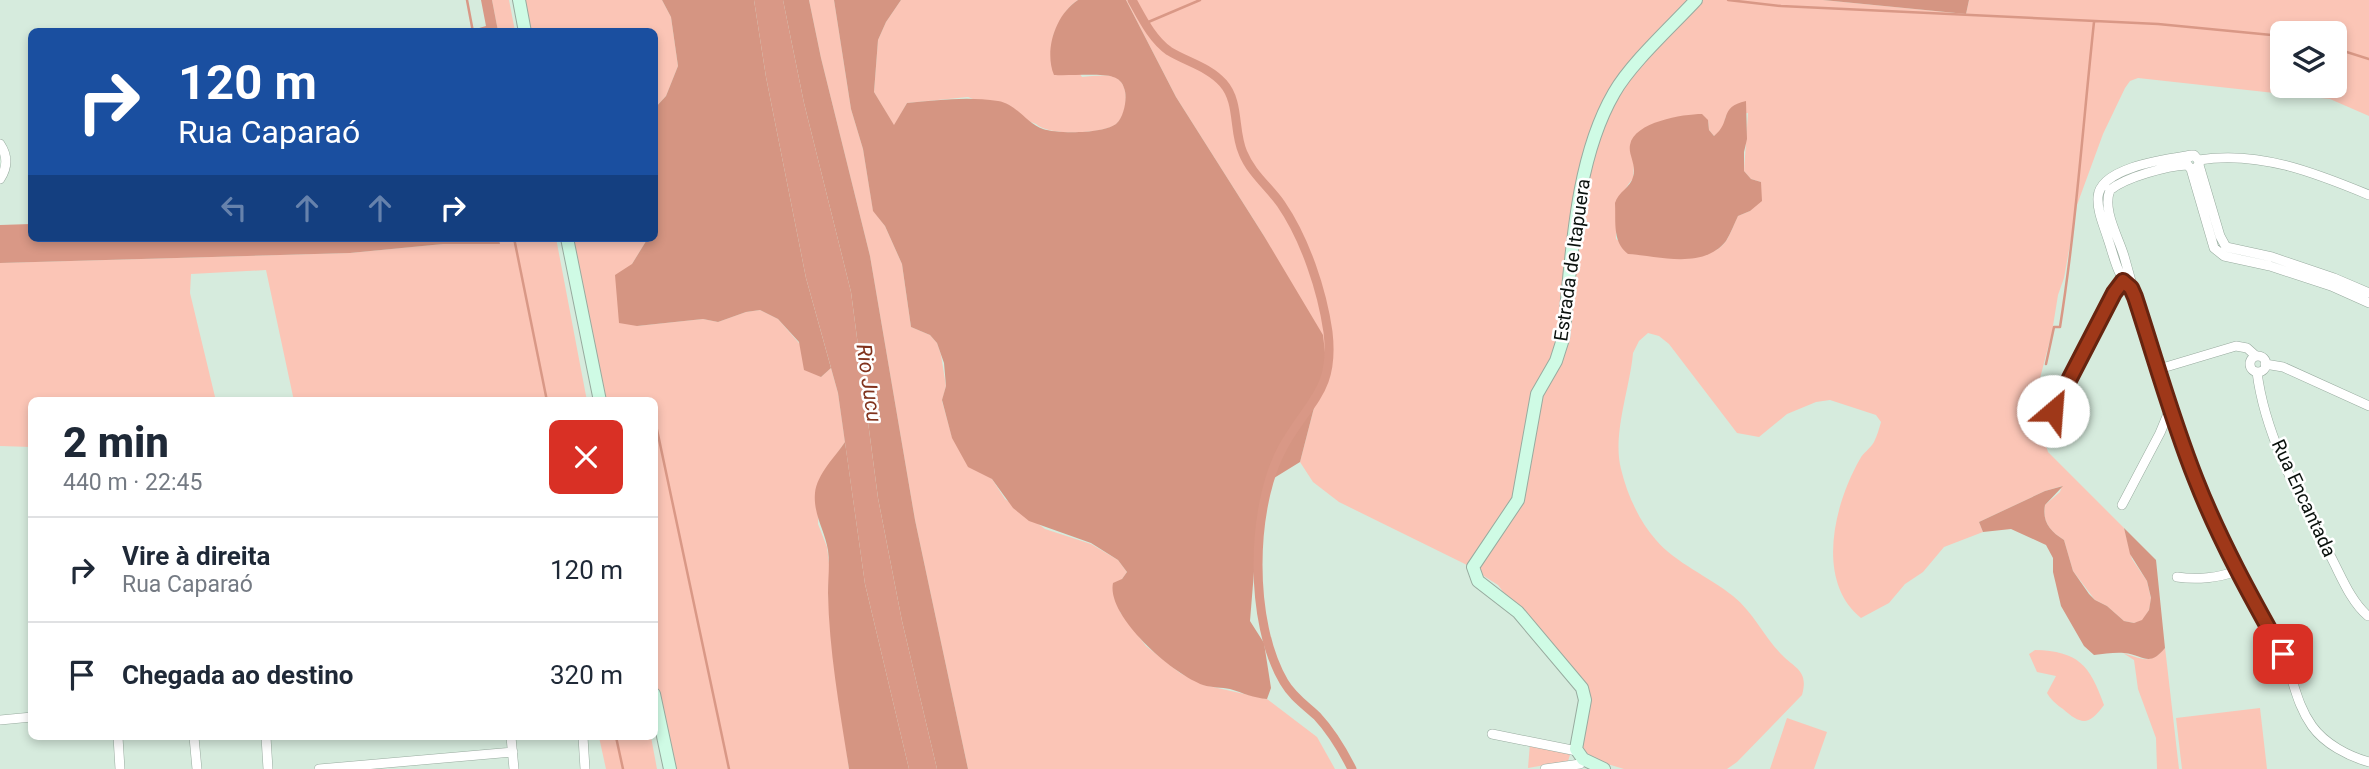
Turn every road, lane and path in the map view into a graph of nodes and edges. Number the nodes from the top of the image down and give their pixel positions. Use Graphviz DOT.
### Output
graph roads {
  1 [pos="519,0"];
  2 [pos="1696,0"];
  3 [pos="524,28"];
  4 [pos="0,144"];
  5 [pos="2194,163"];
  6 [pos="0,179"];
  7 [pos="2369,195"];
  8 [pos="568,242"];
  9 [pos="2126,279"];
  10 [pos="2369,293"];
  11 [pos="2369,303"];
  12 [pos="2253,360"];
  13 [pos="2265,363"];
  14 [pos="2159,369"];
  15 [pos="2257,372"];
  16 [pos="599,397"];
  17 [pos="2369,406"];
  18 [pos="2169,409"];
  19 [pos="2053,411"];
  20 [pos="2122,505"];
  21 [pos="2236,571"];
  22 [pos="2178,577"];
  23 [pos="2369,615"];
  24 [pos="2369,626"];
  25 [pos="658,713"];
  26 [pos="28,717"];
  27 [pos="0,720"];
  28 [pos="1492,734"];
  29 [pos="118,740"];
  30 [pos="194,740"];
  31 [pos="265,740"];
  32 [pos="511,740"];
  33 [pos="583,740"];
  34 [pos="513,752"];
  35 [pos="1580,761"];
  36 [pos="2369,762"];
  37 [pos="120,769"];
  38 [pos="197,769"];
  39 [pos="268,769"];
  40 [pos="319,769"];
  41 [pos="514,769"];
  42 [pos="586,769"];
  43 [pos="670,769"];
  44 [pos="1545,769"];
  45 [pos="1604,769"];
  1 -- 3 [label="street"];
  2 -- 35 [label="street, Estrada de Itapuera"];
  4 -- 6 [label="street"];
  5 -- 7 [label="street"];
  5 -- 9 [label="street"];
  5 -- 10 [label="street"];
  5 -- 11 [label="street"];
  8 -- 16 [label="street"];
  9 -- 14 [label="street"];
  9 -- 19 [label="street"];
  12 -- 13 [label="street"];
  12 -- 14 [label="street"];
  12 -- 15 [label="street"];
  13 -- 15 [label="street"];
  13 -- 17 [label="street"];
  14 -- 18 [label="street"];
  15 -- 23 [label="street, Rua Encantada"];
  18 -- 20 [label="street"];
  18 -- 21 [label="street"];
  21 -- 22 [label="street"];
  21 -- 36 [label="street"];
  23 -- 24 [label="street"];
  25 -- 43 [label="street"];
  26 -- 27 [label="street"];
  28 -- 35 [label="street"];
  29 -- 37 [label="street"];
  30 -- 38 [label="street"];
  31 -- 39 [label="street"];
  32 -- 34 [label="street"];
  33 -- 42 [label="street"];
  34 -- 40 [label="street"];
  34 -- 41 [label="street"];
  35 -- 44 [label="street"];
  35 -- 45 [label="street"];
}
